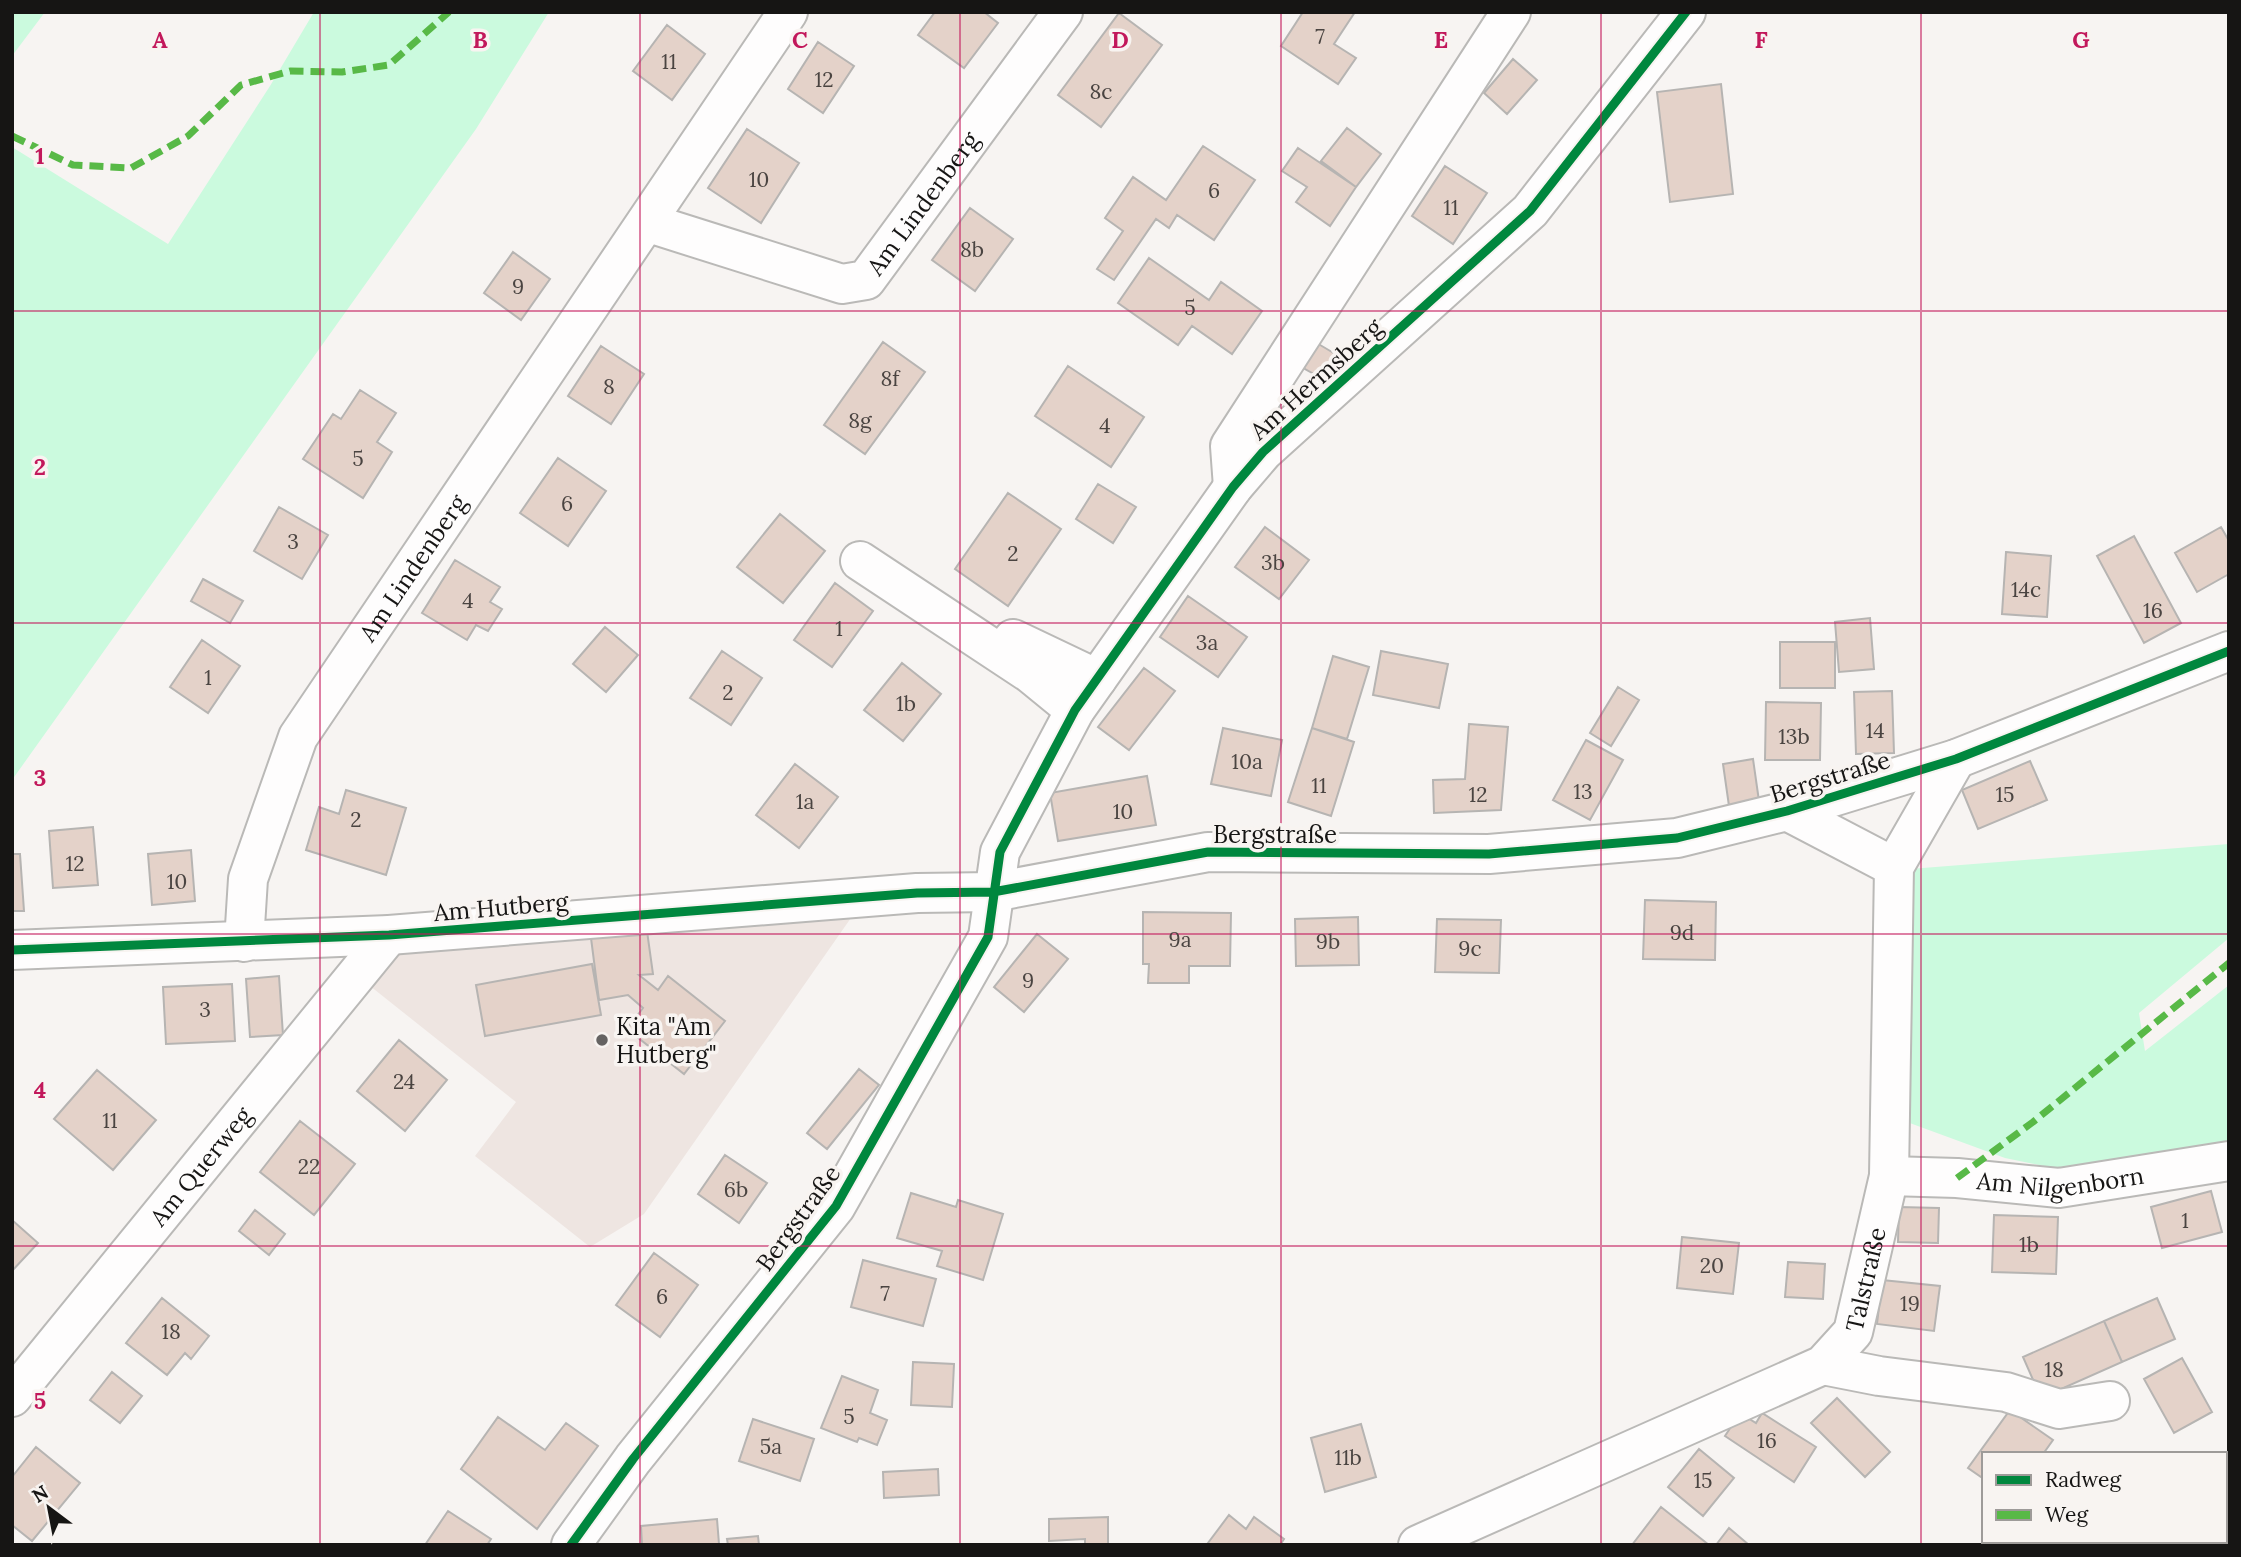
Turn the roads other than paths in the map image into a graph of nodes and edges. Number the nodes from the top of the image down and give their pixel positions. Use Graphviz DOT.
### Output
graph roads {
  1 [pos="788,12"];
  2 [pos="1063,12"];
  3 [pos="1511,12"];
  4 [pos="1686,12"];
  5 [pos="649,223"];
  6 [pos="1233,487"];
  7 [pos="860,561"];
  8 [pos="930,580"];
  9 [pos="2229,651"];
  10 [pos="1097,679"];
  11 [pos="1075,710"];
  12 [pos="1956,759"];
  13 [pos="1787,811"];
  14 [pos="1894,867"];
  15 [pos="993,892"];
  16 [pos="388,935"];
  17 [pos="244,943"];
  18 [pos="12,950"];
  19 [pos="2229,1161"];
  20 [pos="1889,1176"];
  21 [pos="1823,1365"];
  22 [pos="12,1397"];
  23 [pos="2110,1401"];
  24 [pos="571,1545"];
  25 [pos="1418,1545"];
  1 -- 5 [label="street, Am Lindenberg"];
  2 -- 5 [label="street, Am Lindenberg"];
  3 -- 6 [label="street, Am Hermsberg"];
  4 -- 6 [label="street, Am Hermsberg"];
  5 -- 17 [label="street, Am Lindenberg"];
  6 -- 10 [label="street, Am Hermsberg"];
  7 -- 11 [label="street"];
  8 -- 10 [label="street"];
  9 -- 12 [label="street, Bergstraße"];
  10 -- 11 [label="street, Am Hermsberg"];
  11 -- 15 [label="street, Am Hermsberg"];
  12 -- 13 [label="street, Bergstraße"];
  12 -- 14 [label="street, Talstraße"];
  13 -- 14 [label="street"];
  13 -- 15 [label="street, Bergstraße"];
  14 -- 20 [label="street, Talstraße"];
  15 -- 16 [label="street, Am Hutberg"];
  15 -- 24 [label="street, Bergstraße"];
  16 -- 17 [label="street, Am Hutberg"];
  16 -- 22 [label="street, Am Querweg"];
  17 -- 18 [label="street, Am Hutberg"];
  19 -- 20 [label="street, Am Nilgenborn"];
  20 -- 21 [label="street, Talstraße"];
  21 -- 23 [label="street"];
  21 -- 25 [label="street, Talstraße"];
}
